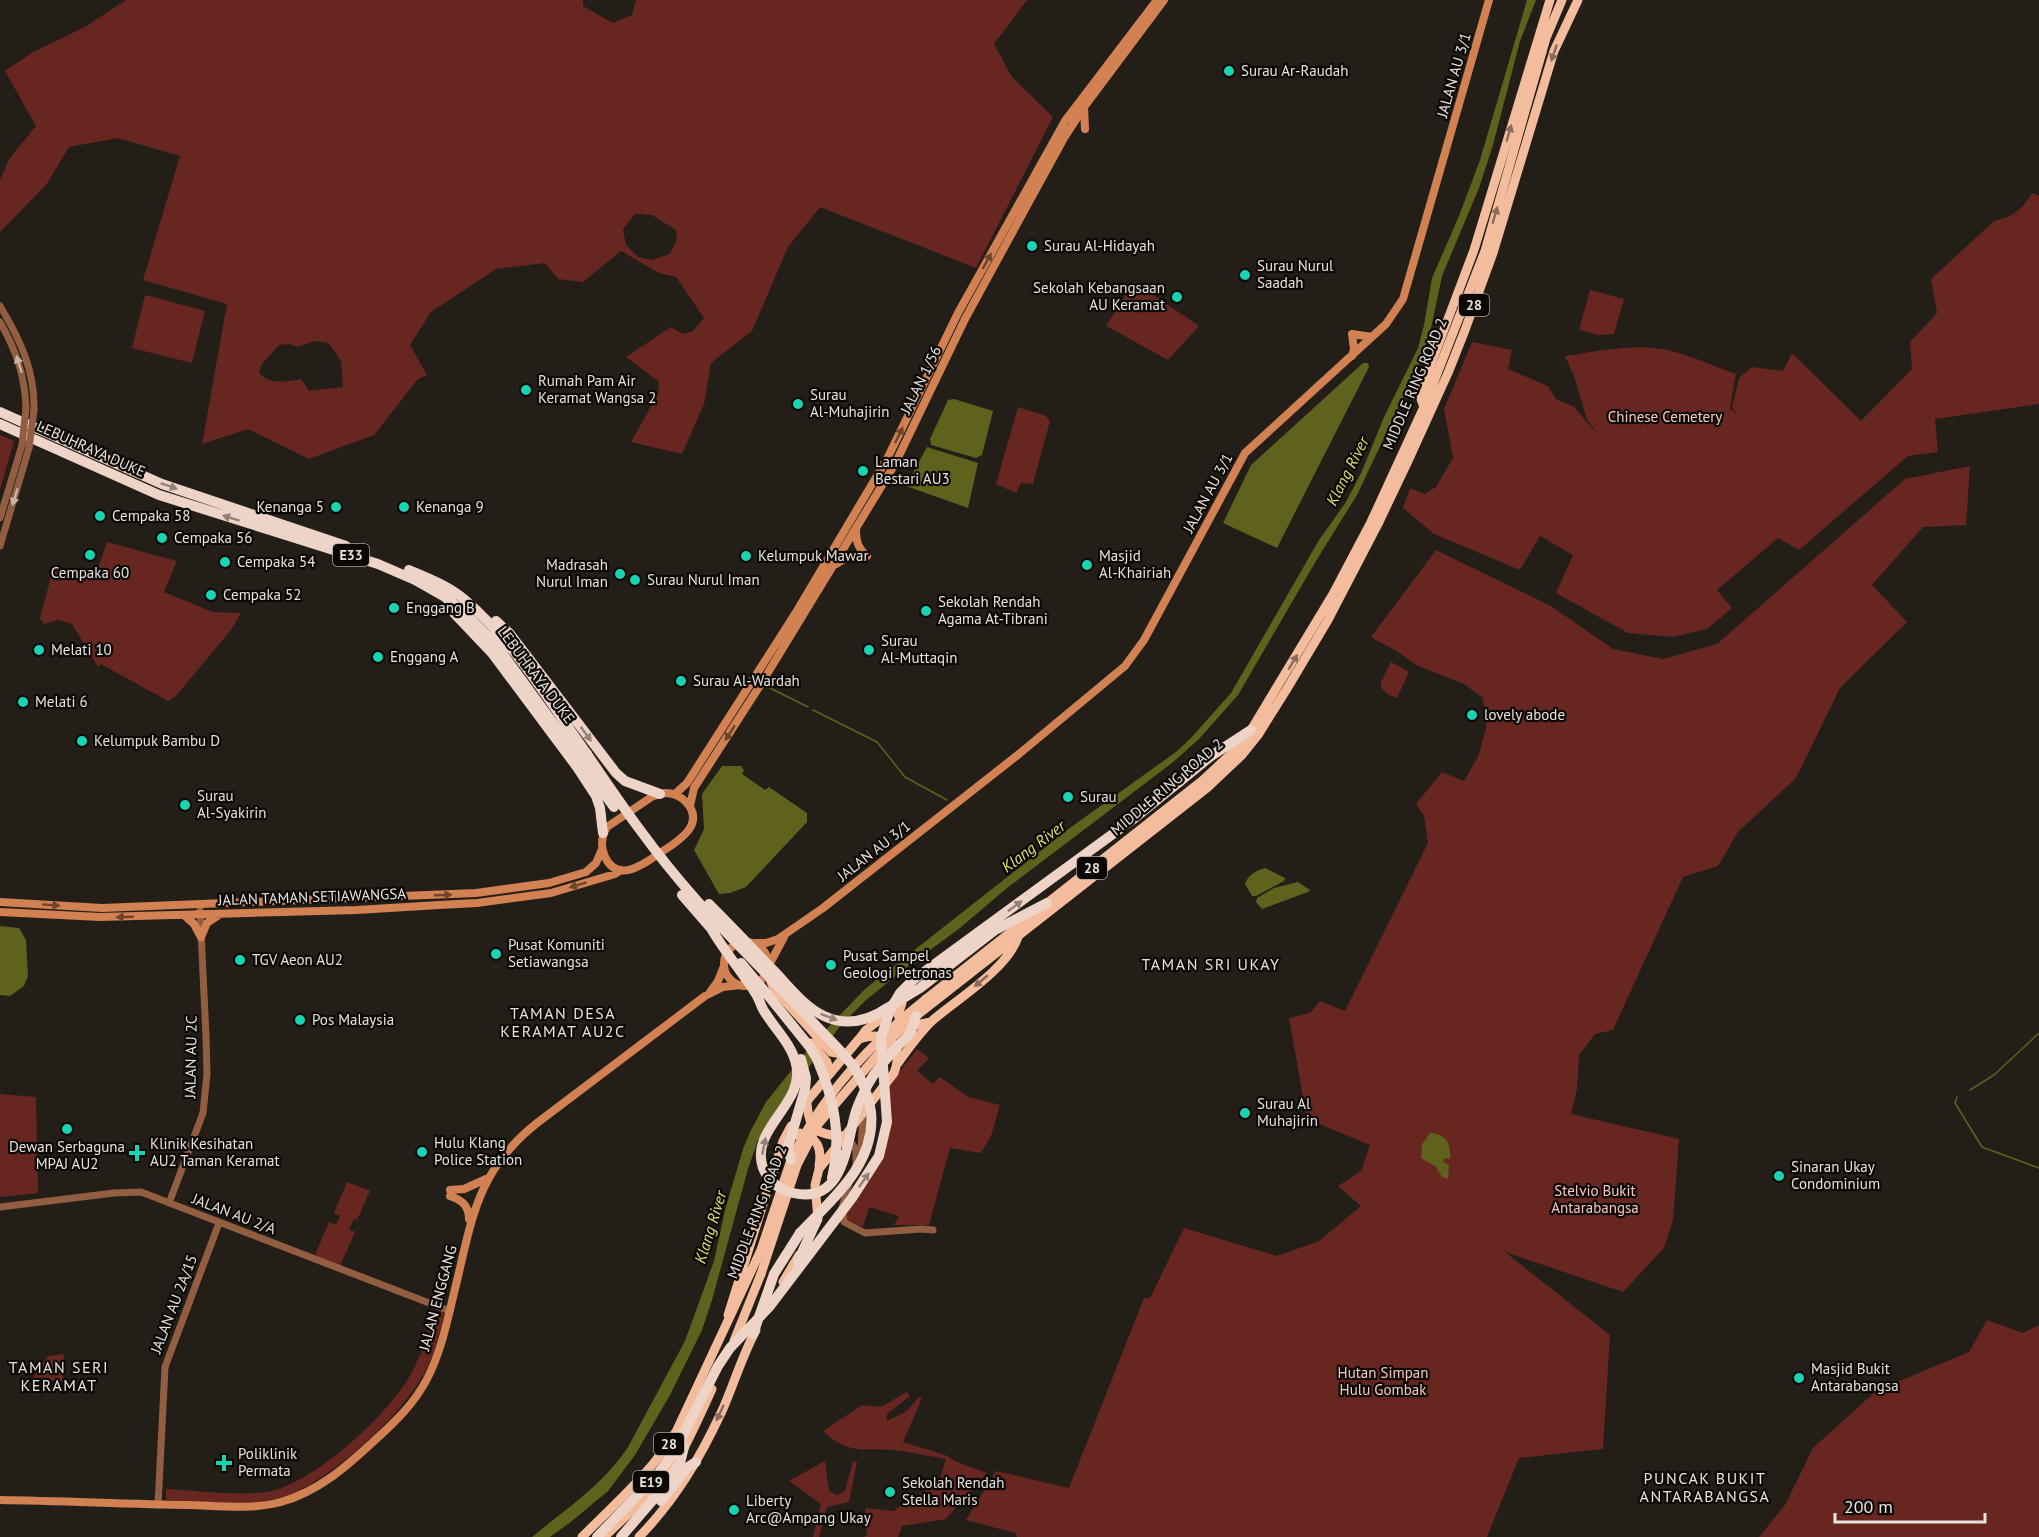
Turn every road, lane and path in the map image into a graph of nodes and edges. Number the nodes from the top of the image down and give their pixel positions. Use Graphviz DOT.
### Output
graph roads {
  1 [pos="1157,0"];
  2 [pos="1164,0"];
  3 [pos="1489,0"];
  4 [pos="1550,0"];
  5 [pos="1562,0"];
  6 [pos="1578,0"];
  7 [pos="1084,107"];
  8 [pos="1064,138"];
  9 [pos="0,306"];
  10 [pos="0,322"];
  11 [pos="1372,337"];
  12 [pos="1352,357"];
  13 [pos="1424,407"];
  14 [pos="30,409"];
  15 [pos="0,412"];
  16 [pos="0,424"];
  17 [pos="0,518"];
  18 [pos="856,526"];
  19 [pos="0,546"];
  20 [pos="378,564"];
  21 [pos="831,570"];
  22 [pos="464,599"];
  23 [pos="1251,730"];
  24 [pos="660,794"];
  25 [pos="675,794"];
  26 [pos="690,806"];
  27 [pos="603,833"];
  28 [pos="602,849"];
  29 [pos="621,870"];
  30 [pos="692,896"];
  31 [pos="0,902"];
  32 [pos="1047,903"];
  33 [pos="200,904"];
  34 [pos="0,912"];
  35 [pos="220,914"];
  36 [pos="184,915"];
  37 [pos="200,915"];
  38 [pos="712,930"];
  39 [pos="788,932"];
  40 [pos="201,937"];
  41 [pos="1018,937"];
  42 [pos="753,943"];
  43 [pos="724,965"];
  44 [pos="768,968"];
  45 [pos="744,985"];
  46 [pos="920,988"];
  47 [pos="756,994"];
  48 [pos="705,996"];
  49 [pos="902,1003"];
  50 [pos="916,1016"];
  51 [pos="931,1022"];
  52 [pos="805,1029"];
  53 [pos="859,1040"];
  54 [pos="828,1055"];
  55 [pos="846,1055"];
  56 [pos="898,1063"];
  57 [pos="830,1074"];
  58 [pos="807,1101"];
  59 [pos="864,1111"];
  60 [pos="843,1136"];
  61 [pos="783,1141"];
  62 [pos="791,1160"];
  63 [pos="819,1169"];
  64 [pos="856,1169"];
  65 [pos="487,1178"];
  66 [pos="169,1203"];
  67 [pos="0,1207"];
  68 [pos="219,1223"];
  69 [pos="470,1229"];
  70 [pos="933,1230"];
  71 [pos="757,1273"];
  72 [pos="791,1278"];
  73 [pos="450,1311"];
  74 [pos="726,1329"];
  75 [pos="753,1334"];
  76 [pos="684,1447"];
  77 [pos="696,1462"];
  78 [pos="0,1500"];
  79 [pos="158,1505"];
  80 [pos="624,1535"];
  81 [pos="582,1537"];
  82 [pos="597,1537"];
  83 [pos="604,1537"];
  84 [pos="639,1537"];
  25 -- 1 [label="main road, JALAN 1/56, one-way"];
  2 -- 7 [label="main road, JALAN 1/56"];
  3 -- 11 [label="main road, JALAN AU 3/1"];
  13 -- 4 [label="highway, one-way"];
  13 -- 5 [label="highway, MIDDLE RING ROAD 2 / 28, one-way"];
  6 -- 41 [label="highway, MIDDLE RING ROAD 2 / 28, one-way"];
  7 -- 8 [label="main road, JALAN 1/56"];
  7 -- 8 [label="main road"];
  8 -- 18 [label="main road, JALAN 1/56"];
  9 -- 14 [label="street"];
  14 -- 10 [label="street, one-way"];
  11 -- 12 [label="main road, JALAN AU 3/1"];
  11 -- 12 [label="main road"];
  12 -- 39 [label="main road, JALAN AU 3/1"];
  23 -- 13 [label="highway, MIDDLE RING ROAD 2 / 28, one-way"];
  14 -- 17 [label="street, bridge"];
  14 -- 19 [label="street, one-way, bridge"];
  15 -- 22 [label="highway, LEBUHRAYA DUKE / E33, one-way"];
  20 -- 16 [label="highway, LEBUHRAYA DUKE / E33, one-way"];
  18 -- 21 [label="main road, JALAN 1/56"];
  18 -- 21 [label="main road"];
  20 -- 27 [label="highway"];
  20 -- 38 [label="highway, LEBUHRAYA DUKE / E33, bridge"];
  21 -- 26 [label="main road, JALAN 1/56, one-way"];
  22 -- 24 [label="highway, one-way"];
  22 -- 30 [label="highway, LEBUHRAYA DUKE / E33, bridge"];
  23 -- 32 [label="highway, MIDDLE RING ROAD 2 / 28"];
  72 -- 23 [label="highway, one-way, bridge"];
  24 -- 25 [label="main road"];
  24 -- 27 [label="main road"];
  25 -- 26 [label="main road"];
  26 -- 29 [label="main road, JALAN TAMAN SETIAWANGSA"];
  27 -- 28 [label="main road"];
  28 -- 29 [label="main road"];
  33 -- 28 [label="main road, JALAN TAMAN SETIAWANGSA, one-way"];
  29 -- 35 [label="main road, JALAN TAMAN SETIAWANGSA, one-way"];
  30 -- 46 [label="highway, one-way, bridge"];
  30 -- 75 [label="highway, bridge"];
  31 -- 33 [label="main road, JALAN TAMAN SETIAWANGSA, one-way"];
  32 -- 46 [label="highway"];
  32 -- 62 [label="highway, MIDDLE RING ROAD 2 / 28, bridge"];
  33 -- 37 [label="street, JALAN AU 2C"];
  36 -- 34 [label="main road, JALAN TAMAN SETIAWANGSA, one-way"];
  35 -- 37 [label="main road, JALAN TAMAN SETIAWANGSA"];
  35 -- 40 [label="main road"];
  36 -- 37 [label="main road, JALAN TAMAN SETIAWANGSA"];
  36 -- 40 [label="main road"];
  37 -- 40 [label="street, JALAN AU 2C"];
  38 -- 47 [label="highway, bridge"];
  38 -- 72 [label="highway, bridge"];
  39 -- 42 [label="main road, JALAN AU 3/1"];
  39 -- 44 [label="main road, JALAN AU 3/1"];
  40 -- 66 [label="street, JALAN AU 2C"];
  41 -- 50 [label="highway, MIDDLE RING ROAD 2 / 28"];
  41 -- 51 [label="highway, one-way"];
  42 -- 43 [label="main road"];
  42 -- 44 [label="main road"];
  43 -- 45 [label="main road"];
  43 -- 48 [label="main road, JALAN ENGGANG"];
  44 -- 45 [label="main road"];
  44 -- 52 [label="highway"];
  45 -- 48 [label="main road, JALAN ENGGANG"];
  45 -- 52 [label="highway"];
  46 -- 49 [label="highway"];
  50 -- 47 [label="highway, one-way, bridge"];
  47 -- 62 [label="highway, bridge"];
  48 -- 65 [label="main road, JALAN ENGGANG"];
  49 -- 51 [label="highway"];
  49 -- 53 [label="highway"];
  50 -- 71 [label="highway, MIDDLE RING ROAD 2 / 28, bridge"];
  51 -- 56 [label="highway"];
  52 -- 54 [label="highway"];
  53 -- 55 [label="highway"];
  53 -- 56 [label="highway"];
  54 -- 55 [label="highway"];
  54 -- 57 [label="highway"];
  55 -- 57 [label="highway"];
  56 -- 59 [label="highway"];
  57 -- 58 [label="highway"];
  58 -- 60 [label="highway"];
  58 -- 61 [label="highway"];
  59 -- 60 [label="highway"];
  59 -- 64 [label="street"];
  60 -- 63 [label="highway"];
  60 -- 64 [label="street"];
  61 -- 63 [label="highway"];
  61 -- 74 [label="highway"];
  62 -- 71 [label="highway, MIDDLE RING ROAD 2 / 28"];
  63 -- 75 [label="highway"];
  64 -- 70 [label="street"];
  65 -- 69 [label="main road, JALAN ENGGANG"];
  65 -- 69 [label="main road"];
  66 -- 67 [label="street, JALAN AU 2/A"];
  66 -- 68 [label="street, JALAN AU 2/A"];
  68 -- 73 [label="street, JALAN AU 2/A"];
  68 -- 79 [label="street, JALAN AU 2A/15"];
  69 -- 73 [label="main road, JALAN ENGGANG"];
  71 -- 74 [label="highway, MIDDLE RING ROAD 2 / 28"];
  71 -- 76 [label="highway, MIDDLE RING ROAD 2 / 28"];
  72 -- 82 [label="highway, E19, bridge"];
  73 -- 79 [label="main road, JALAN ENGGANG"];
  74 -- 81 [label="highway, MIDDLE RING ROAD 2 / 28"];
  75 -- 77 [label="highway, one-way"];
  76 -- 80 [label="highway"];
  76 -- 83 [label="highway, MIDDLE RING ROAD 2 / 28"];
  77 -- 80 [label="highway"];
  77 -- 84 [label="highway"];
  78 -- 79 [label="main road, JALAN ENGGANG"];
}
